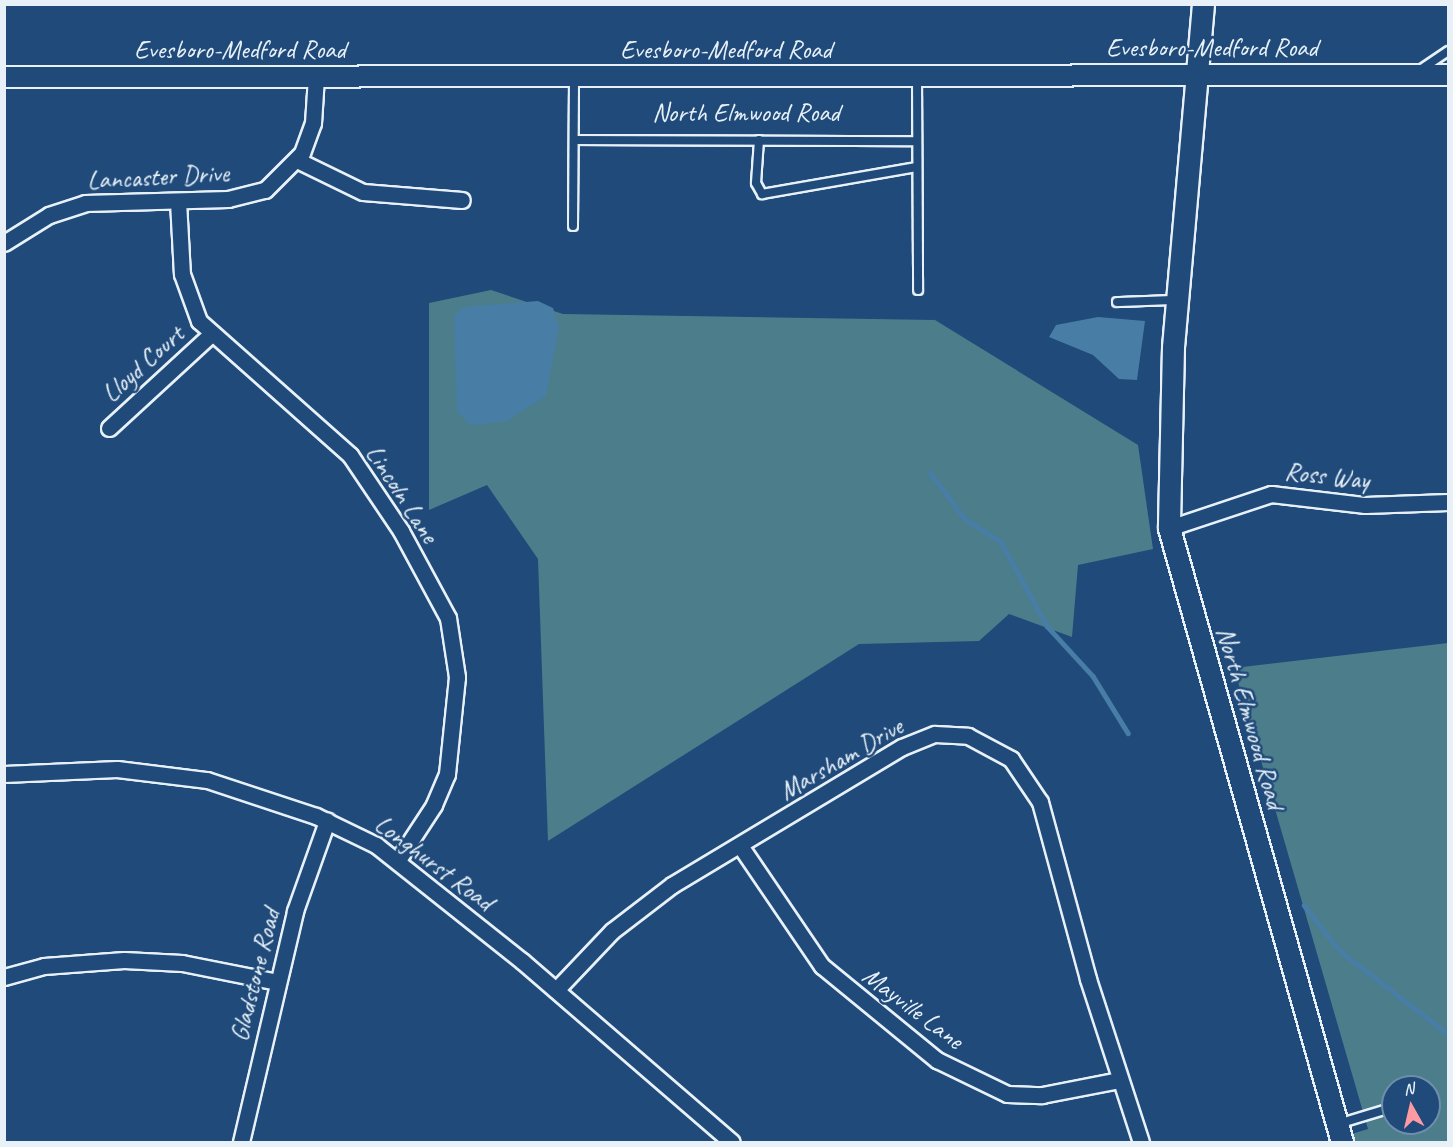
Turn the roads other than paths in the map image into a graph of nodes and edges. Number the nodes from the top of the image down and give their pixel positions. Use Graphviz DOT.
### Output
graph roads {
  1 [pos="1203,4"];
  2 [pos="1449,51"];
  3 [pos="1197,75"];
  4 [pos="1414,75"];
  5 [pos="1449,75"];
  6 [pos="917,76"];
  7 [pos="4,77"];
  8 [pos="316,77"];
  9 [pos="574,77"];
  10 [pos="574,140"];
  11 [pos="759,140"];
  12 [pos="917,141"];
  13 [pos="297,160"];
  14 [pos="917,167"];
  15 [pos="462,200"];
  16 [pos="178,201"];
  17 [pos="573,226"];
  18 [pos="4,243"];
  19 [pos="918,290"];
  20 [pos="1178,300"];
  21 [pos="1117,302"];
  22 [pos="210,335"];
  23 [pos="109,429"];
  24 [pos="1449,502"];
  25 [pos="1169,528"];
  26 [pos="4,774"];
  27 [pos="327,821"];
  28 [pos="741,847"];
  29 [pos="398,860"];
  30 [pos="4,976"];
  31 [pos="278,982"];
  32 [pos="556,990"];
  33 [pos="1119,1080"];
  34 [pos="1381,1113"];
  35 [pos="1339,1134"];
  36 [pos="241,1143"];
  37 [pos="732,1143"];
  38 [pos="1141,1143"];
  1 -- 3 [label="main road, North Elmwood Road"];
  2 -- 4 [label="lane"];
  3 -- 4 [label="street, Evesboro-Medford Road"];
  3 -- 6 [label="street, Evesboro-Medford Road"];
  3 -- 20 [label="main road, North Elmwood Road"];
  4 -- 5 [label="street, Evesboro-Medford Road"];
  6 -- 9 [label="street, Evesboro-Medford Road"];
  6 -- 12 [label="lane"];
  7 -- 8 [label="street, Evesboro-Medford Road"];
  8 -- 9 [label="street, Evesboro-Medford Road"];
  8 -- 13 [label="street, Lancaster Drive"];
  9 -- 10 [label="lane"];
  10 -- 11 [label="lane, North Elmwood Road"];
  10 -- 17 [label="lane"];
  11 -- 12 [label="lane, North Elmwood Road"];
  11 -- 14 [label="lane"];
  12 -- 14 [label="lane"];
  13 -- 15 [label="street"];
  13 -- 16 [label="street, Lancaster Drive"];
  14 -- 19 [label="lane"];
  16 -- 18 [label="street, Lancaster Drive"];
  16 -- 22 [label="street, Lincoln Lane"];
  20 -- 21 [label="lane"];
  20 -- 25 [label="main road, North Elmwood Road"];
  22 -- 23 [label="street, Lloyd Court"];
  22 -- 29 [label="street, Lincoln Lane"];
  24 -- 25 [label="street, Ross Way"];
  25 -- 35 [label="main road, North Elmwood Road"];
  26 -- 27 [label="street, Longhurst Road"];
  27 -- 29 [label="street, Longhurst Road"];
  27 -- 31 [label="street, Gladstone Road"];
  28 -- 32 [label="street, Marsham Drive"];
  28 -- 33 [label="street, Mayville Lane"];
  28 -- 33 [label="street, Marsham Drive"];
  29 -- 32 [label="street, Longhurst Road"];
  30 -- 31 [label="street"];
  31 -- 36 [label="street, Gladstone Road"];
  32 -- 37 [label="street, Longhurst Road"];
  33 -- 38 [label="street, Marsham Drive"];
  34 -- 35 [label="lane"];
}
